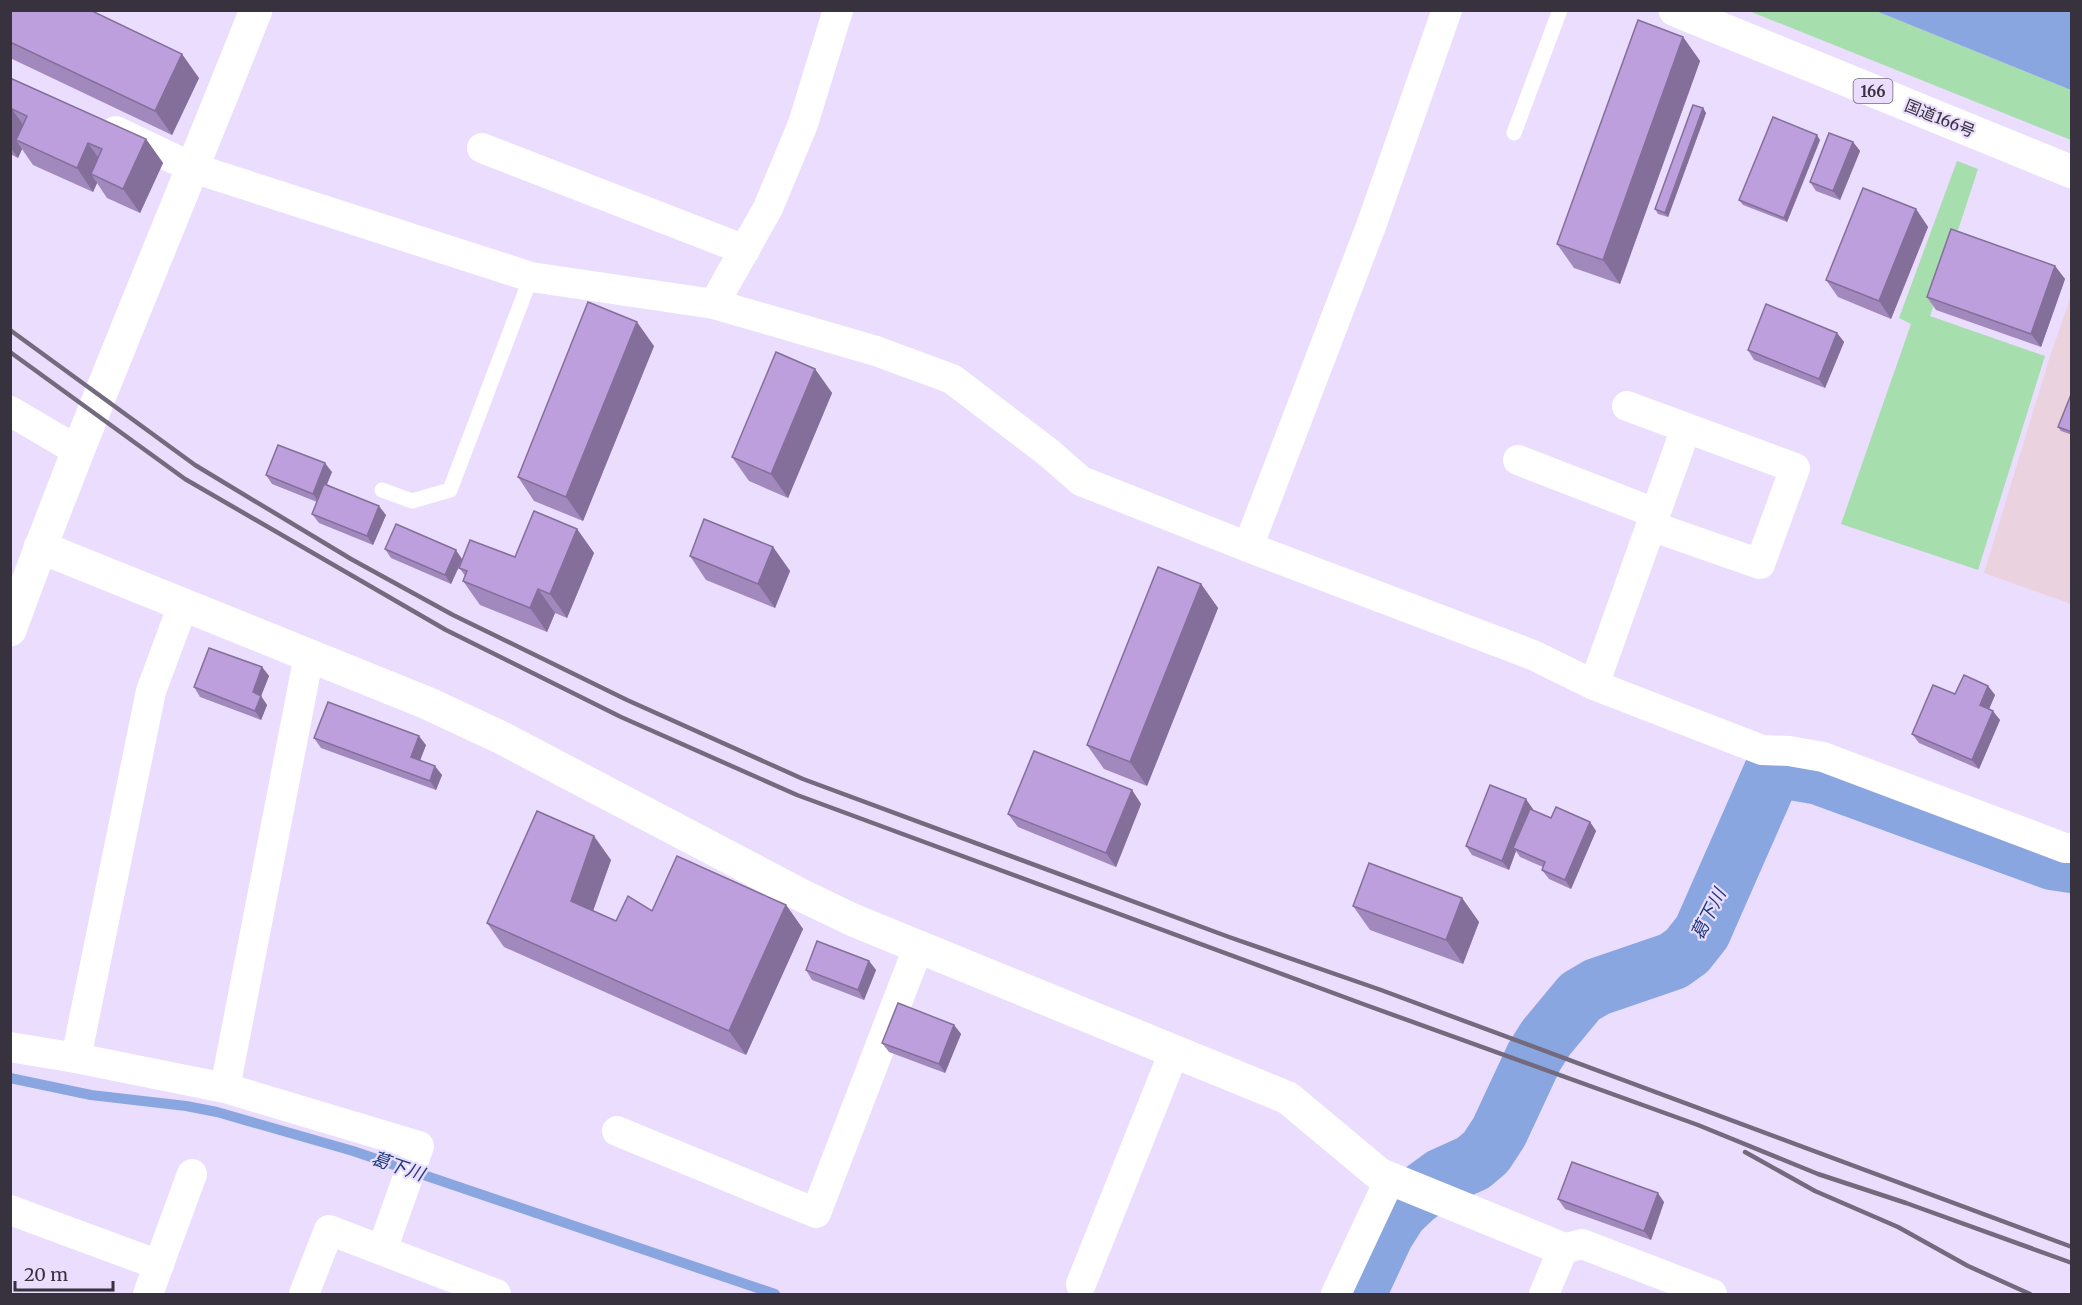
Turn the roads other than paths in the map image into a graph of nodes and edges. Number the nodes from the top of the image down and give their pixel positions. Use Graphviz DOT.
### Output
graph roads {
  1 [pos="256,10"];
  2 [pos="838,10"];
  3 [pos="1447,10"];
  4 [pos="1560,10"];
  5 [pos="1674,10"];
  6 [pos="96,121"];
  7 [pos="1514,133"];
  8 [pos="482,148"];
  9 [pos="193,168"];
  10 [pos="2072,172"];
  11 [pos="745,250"];
  12 [pos="531,277"];
  13 [pos="714,304"];
  14 [pos="1627,406"];
  15 [pos="10,411"];
  16 [pos="1686,428"];
  17 [pos="78,451"];
  18 [pos="1518,460"];
  19 [pos="382,490"];
  20 [pos="1653,520"];
  21 [pos="40,547"];
  22 [pos="1248,547"];
  23 [pos="183,605"];
  24 [pos="10,630"];
  25 [pos="309,655"];
  26 [pos="1594,685"];
  27 [pos="2072,848"];
  28 [pos="918,948"];
  29 [pos="10,1047"];
  30 [pos="1173,1052"];
  31 [pos="76,1058"];
  32 [pos="225,1088"];
  33 [pos="617,1131"];
  34 [pos="192,1174"];
  35 [pos="1390,1179"];
  36 [pos="10,1210"];
  37 [pos="1563,1249"];
  38 [pos="382,1250"];
  39 [pos="159,1265"];
  40 [pos="1081,1284"];
  41 [pos="148,1294"];
  42 [pos="304,1294"];
  43 [pos="496,1294"];
  44 [pos="1336,1294"];
  45 [pos="1544,1294"];
  46 [pos="1712,1294"];
  1 -- 9 [label="main road"];
  2 -- 11 [label="street"];
  3 -- 22 [label="street"];
  4 -- 7 [label="lane"];
  5 -- 10 [label="main road, 国道166号 / 166"];
  6 -- 9 [label="street"];
  8 -- 11 [label="street"];
  9 -- 12 [label="street"];
  9 -- 17 [label="main road"];
  11 -- 13 [label="street"];
  12 -- 13 [label="street"];
  12 -- 19 [label="lane"];
  13 -- 22 [label="street"];
  14 -- 16 [label="street"];
  15 -- 17 [label="street"];
  16 -- 20 [label="street"];
  16 -- 20 [label="street"];
  17 -- 21 [label="main road"];
  18 -- 20 [label="street"];
  20 -- 26 [label="street"];
  21 -- 23 [label="main road"];
  21 -- 24 [label="main road"];
  22 -- 26 [label="street"];
  23 -- 25 [label="main road"];
  23 -- 31 [label="street"];
  25 -- 28 [label="main road"];
  25 -- 32 [label="street"];
  26 -- 27 [label="street"];
  28 -- 30 [label="main road"];
  28 -- 33 [label="street"];
  29 -- 31 [label="street"];
  30 -- 35 [label="main road"];
  30 -- 40 [label="street"];
  31 -- 32 [label="street"];
  32 -- 38 [label="street"];
  34 -- 39 [label="street"];
  35 -- 37 [label="main road"];
  35 -- 44 [label="street"];
  36 -- 39 [label="street"];
  37 -- 45 [label="street"];
  37 -- 46 [label="street"];
  38 -- 42 [label="street"];
  38 -- 43 [label="street"];
  39 -- 41 [label="street"];
}
